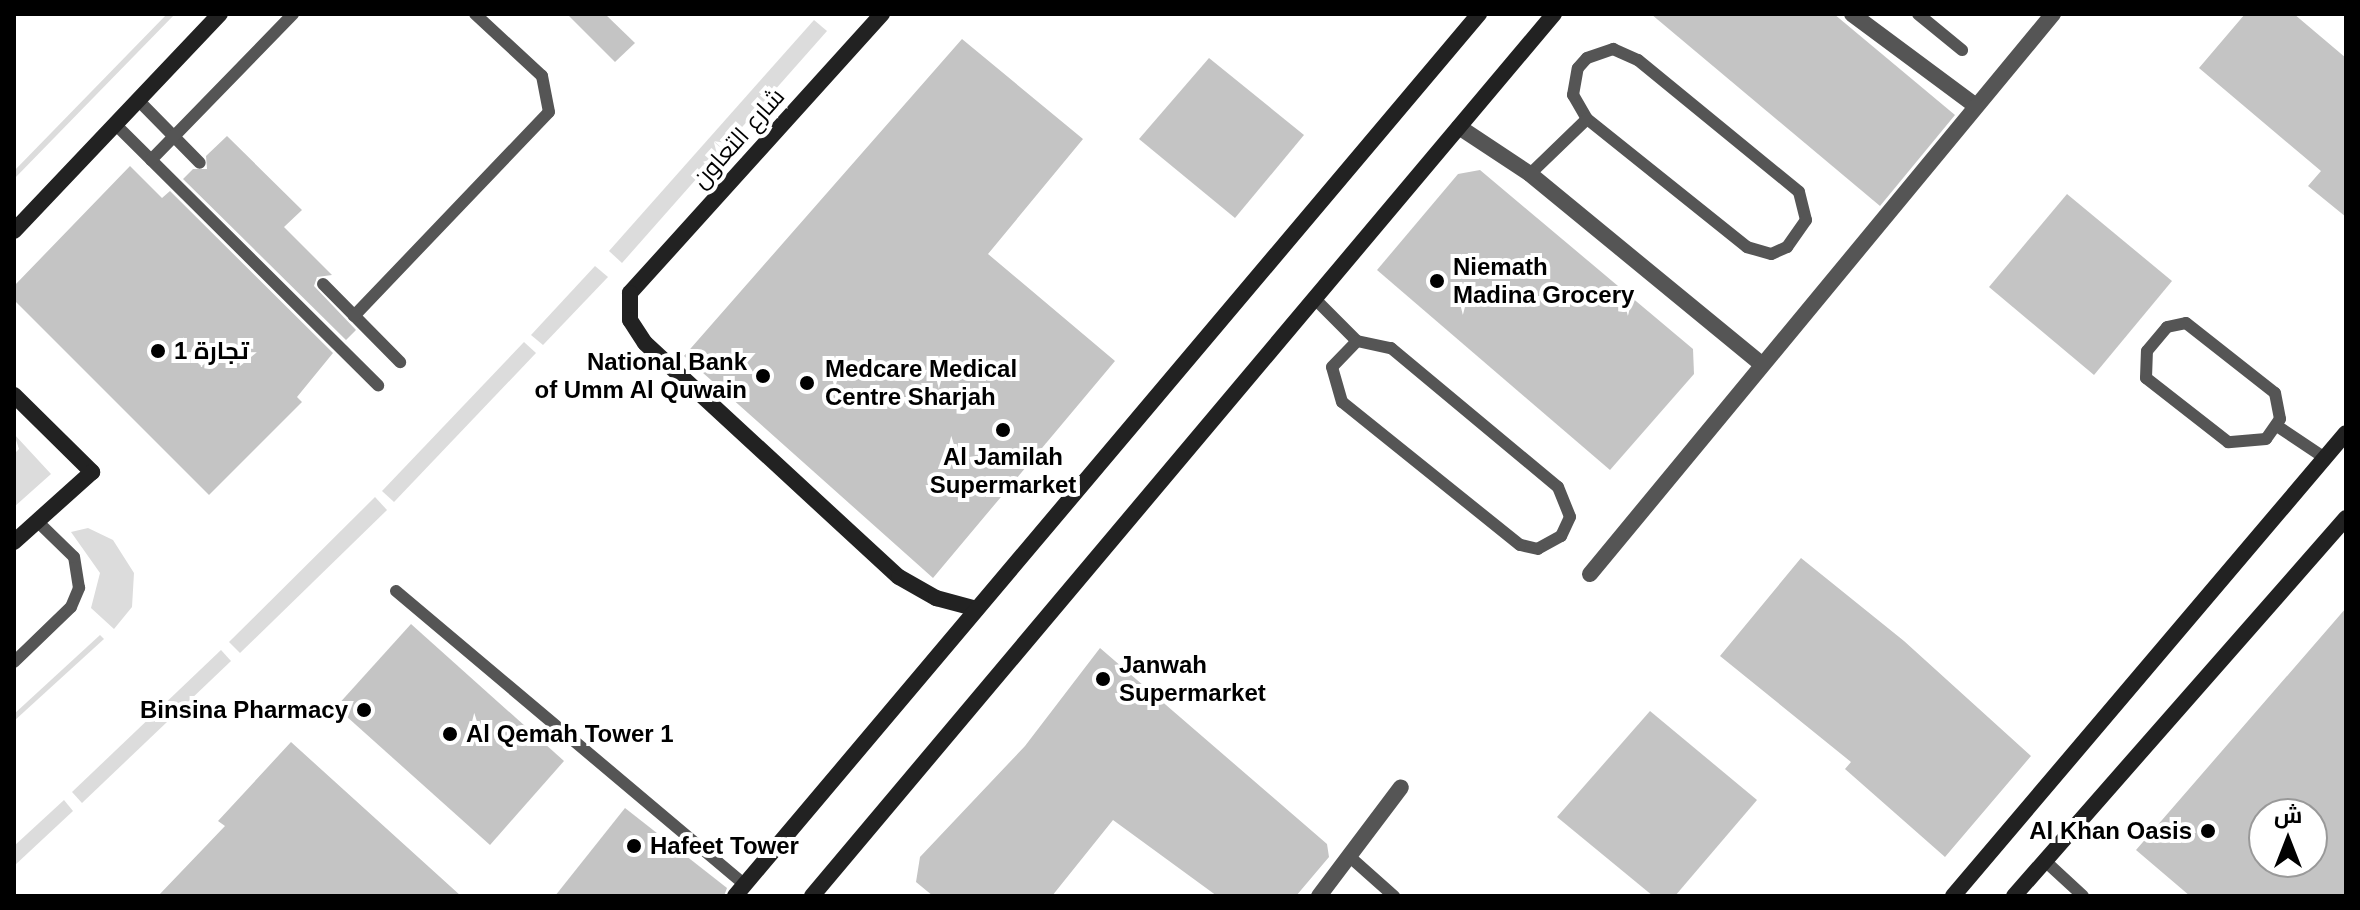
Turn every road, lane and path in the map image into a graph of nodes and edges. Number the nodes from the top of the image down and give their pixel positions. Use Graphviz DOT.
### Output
graph roads {
  1 [pos="220,14"];
  2 [pos="293,14"];
  3 [pos="475,14"];
  4 [pos="882,14"];
  5 [pos="1479,14"];
  6 [pos="1554,14"];
  7 [pos="1852,14"];
  8 [pos="1918,14"];
  9 [pos="2053,14"];
  10 [pos="1962,50"];
  11 [pos="138,100"];
  12 [pos="1973,104"];
  13 [pos="1587,119"];
  14 [pos="115,124"];
  15 [pos="1459,127"];
  16 [pos="174,137"];
  17 [pos="151,160"];
  18 [pos="200,163"];
  19 [pos="1530,174"];
  20 [pos="14,231"];
  21 [pos="323,284"];
  22 [pos="1314,298"];
  23 [pos="354,316"];
  24 [pos="1357,341"];
  25 [pos="400,362"];
  26 [pos="1761,364"];
  27 [pos="378,385"];
  28 [pos="14,395"];
  29 [pos="2277,426"];
  30 [pos="2346,433"];
  31 [pos="2325,458"];
  32 [pos="2346,518"];
  33 [pos="37,521"];
  34 [pos="14,542"];
  35 [pos="1590,574"];
  36 [pos="396,591"];
  37 [pos="977,609"];
  38 [pos="14,662"];
  39 [pos="1401,787"];
  40 [pos="1350,857"];
  41 [pos="2044,860"];
  42 [pos="740,890"];
  43 [pos="812,896"];
  44 [pos="1319,896"];
  45 [pos="1394,896"];
  46 [pos="1953,896"];
  47 [pos="2014,896"];
  48 [pos="2083,896"];
  1 -- 11 [label="street"];
  2 -- 16 [label="lane"];
  3 -- 23 [label="lane"];
  4 -- 37 [label="street, شارع التعاون"];
  5 -- 37 [label="street"];
  6 -- 15 [label="street"];
  7 -- 12 [label="street"];
  8 -- 10 [label="lane"];
  9 -- 12 [label="street"];
  11 -- 14 [label="street"];
  11 -- 16 [label="lane"];
  12 -- 26 [label="street"];
  13 -- 13 [label="lane"];
  13 -- 19 [label="lane"];
  14 -- 17 [label="lane"];
  14 -- 20 [label="street"];
  15 -- 19 [label="street"];
  15 -- 22 [label="street"];
  16 -- 17 [label="lane"];
  16 -- 18 [label="lane"];
  17 -- 27 [label="lane"];
  19 -- 26 [label="street"];
  21 -- 23 [label="lane"];
  22 -- 24 [label="lane"];
  22 -- 43 [label="street"];
  23 -- 25 [label="lane"];
  24 -- 24 [label="lane"];
  26 -- 35 [label="street"];
  28 -- 33 [label="street"];
  29 -- 29 [label="lane"];
  29 -- 31 [label="lane"];
  30 -- 31 [label="street"];
  31 -- 46 [label="street"];
  32 -- 41 [label="street"];
  33 -- 34 [label="street"];
  33 -- 38 [label="lane"];
  36 -- 42 [label="lane"];
  37 -- 42 [label="street"];
  39 -- 40 [label="street"];
  40 -- 44 [label="street"];
  40 -- 45 [label="lane"];
  41 -- 47 [label="street"];
  41 -- 48 [label="lane"];
}
